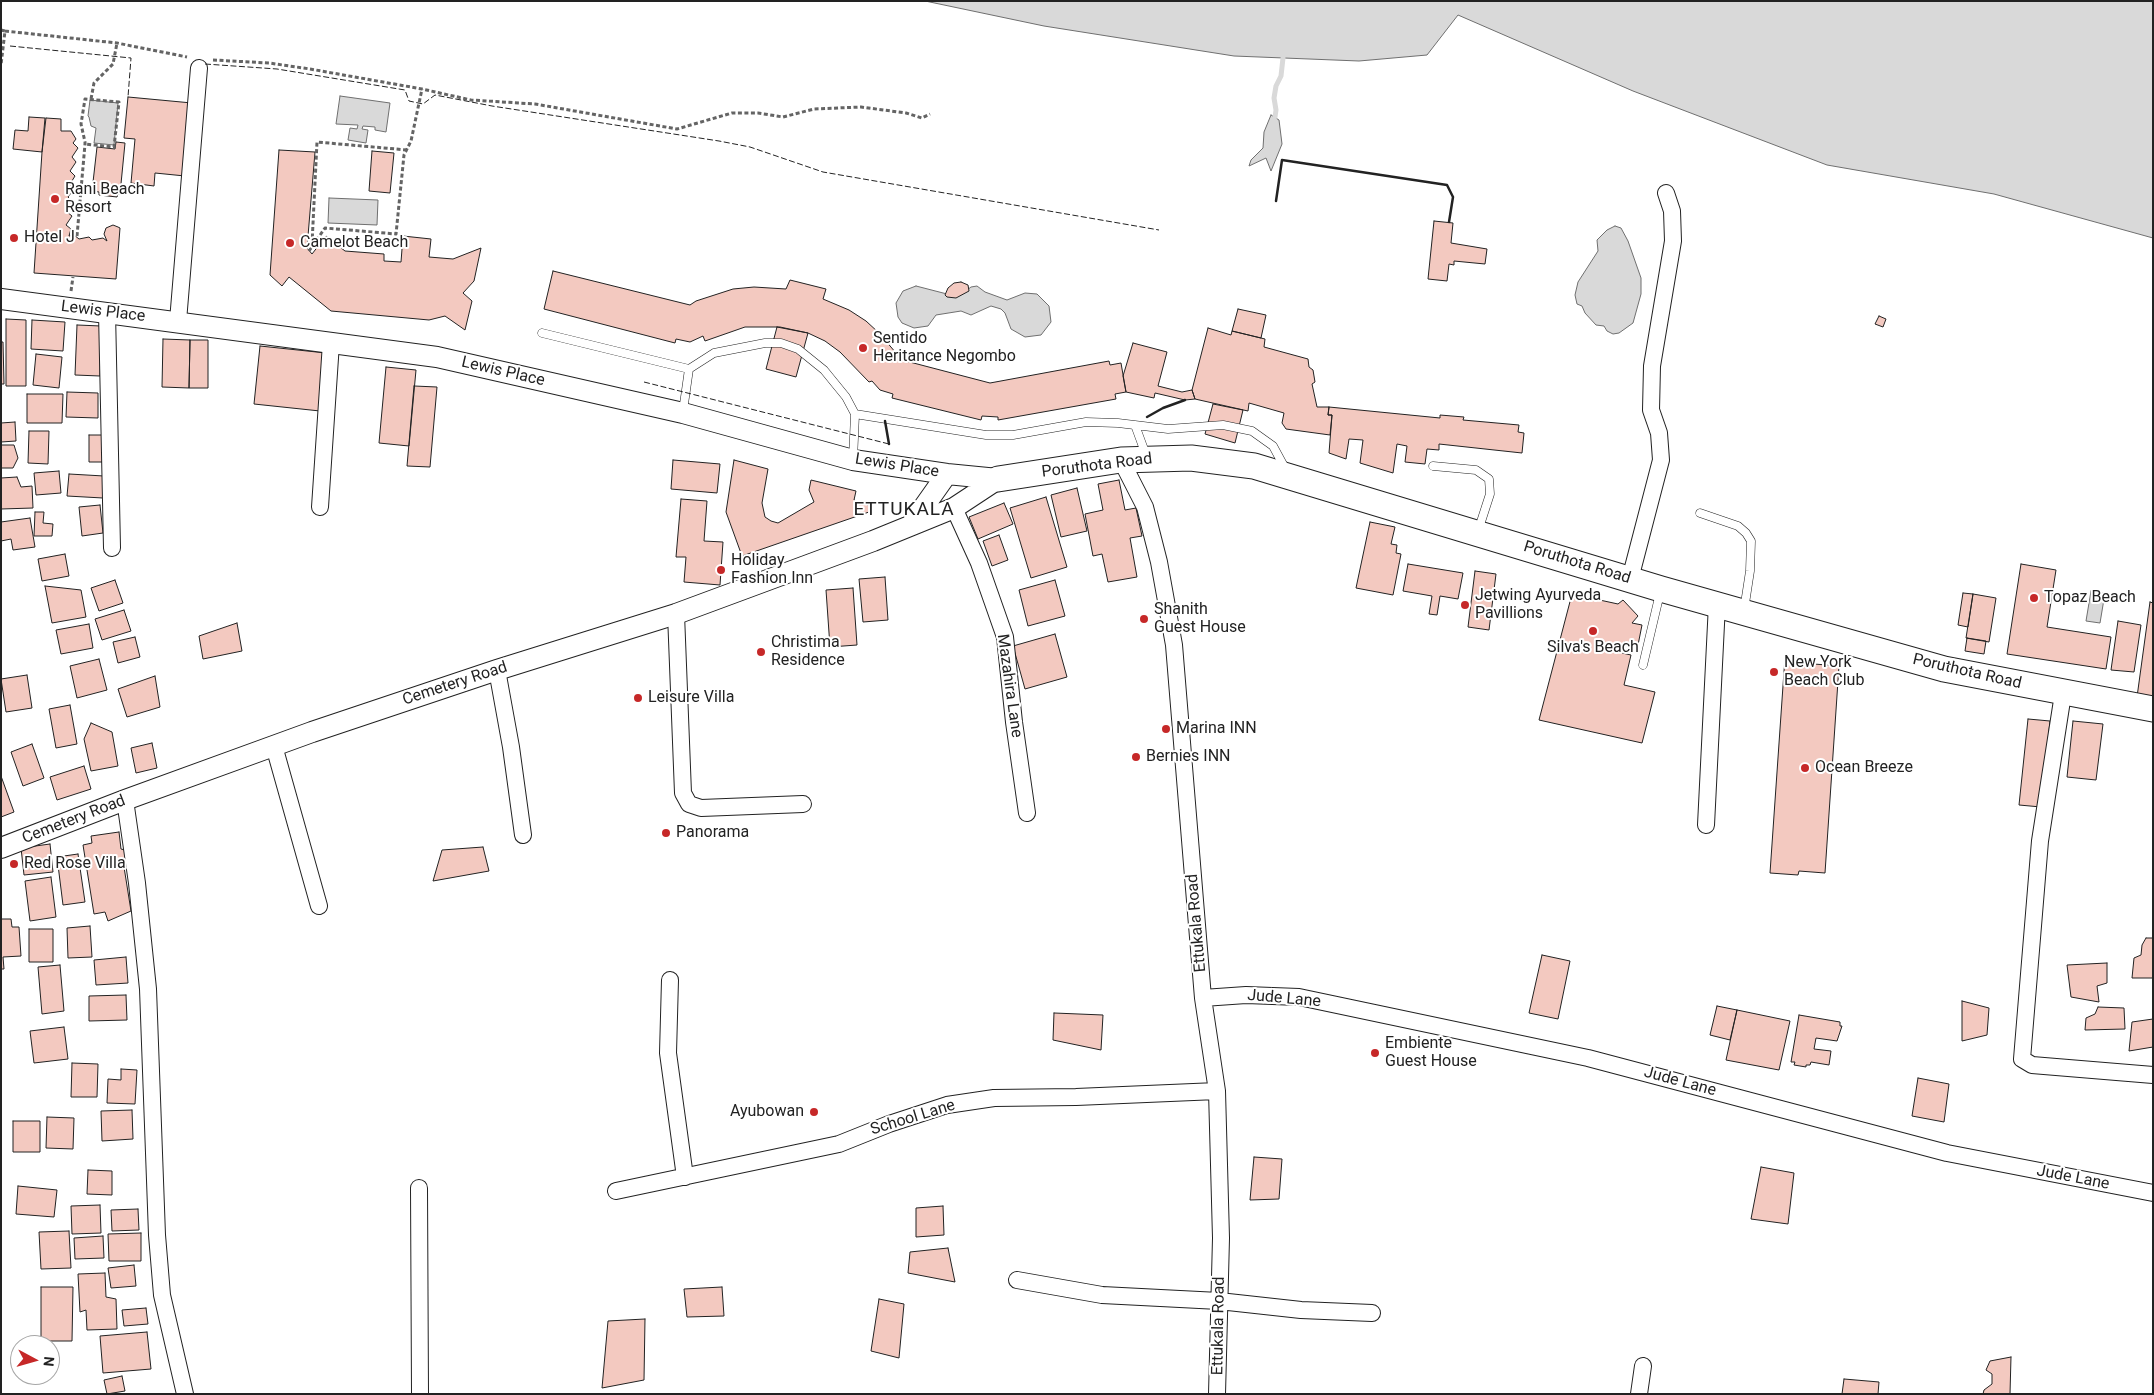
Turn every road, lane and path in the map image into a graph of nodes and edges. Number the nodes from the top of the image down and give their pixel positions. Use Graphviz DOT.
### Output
graph roads {
  1 [pos="3,31"];
  2 [pos="117,43"];
  3 [pos="199,64"];
  4 [pos="1,66"];
  5 [pos="422,89"];
  6 [pos="91,99"];
  7 [pos="930,114"];
  8 [pos="85,144"];
  9 [pos="406,150"];
  10 [pos="1666,193"];
  11 [pos="77,236"];
  12 [pos="312,246"];
  13 [pos="309,251"];
  14 [pos="1,299"];
  15 [pos="107,312"];
  16 [pos="178,321"];
  17 [pos="542,333"];
  18 [pos="331,343"];
  19 [pos="689,369"];
  20 [pos="683,413"];
  21 [pos="855,414"];
  22 [pos="1134,425"];
  23 [pos="1148,459"];
  24 [pos="853,460"];
  25 [pos="1121,460"];
  26 [pos="1433,466"];
  27 [pos="947,474"];
  28 [pos="1289,476"];
  29 [pos="998,479"];
  30 [pos="320,507"];
  31 [pos="954,508"];
  32 [pos="1700,513"];
  33 [pos="911,525"];
  34 [pos="1477,533"];
  35 [pos="112,548"];
  36 [pos="1630,580"];
  37 [pos="1661,589"];
  38 [pos="1717,604"];
  39 [pos="1744,612"];
  40 [pos="676,614"];
  41 [pos="1643,665"];
  42 [pos="497,670"];
  43 [pos="2063,694"];
  44 [pos="2153,709"];
  45 [pos="274,746"];
  46 [pos="124,800"];
  47 [pos="803,804"];
  48 [pos="1027,813"];
  49 [pos="1706,825"];
  50 [pos="523,835"];
  51 [pos="1,848"];
  52 [pos="319,906"];
  53 [pos="670,980"];
  54 [pos="1203,998"];
  55 [pos="2153,1075"];
  56 [pos="1217,1090"];
  57 [pos="685,1177"];
  58 [pos="419,1188"];
  59 [pos="616,1191"];
  60 [pos="2153,1193"];
  61 [pos="1017,1280"];
  62 [pos="1219,1301"];
  63 [pos="1372,1313"];
  64 [pos="1643,1366"];
  65 [pos="185,1394"];
  66 [pos="420,1394"];
  67 [pos="1218,1394"];
  68 [pos="1639,1394"];
  1 -- 2 [label="path"];
  1 -- 4 [label="path"];
  2 -- 3 [label="path"];
  2 -- 6 [label="path"];
  3 -- 5 [label="path"];
  3 -- 16 [label="street"];
  5 -- 7 [label="path"];
  5 -- 9 [label="path"];
  6 -- 8 [label="path"];
  6 -- 8 [label="path"];
  8 -- 11 [label="path"];
  9 -- 12 [label="path"];
  9 -- 12 [label="path"];
  10 -- 36 [label="street"];
  12 -- 13 [label="path"];
  14 -- 15 [label="street, Lewis Place"];
  15 -- 16 [label="street, Lewis Place"];
  15 -- 35 [label="street"];
  16 -- 18 [label="street, Lewis Place"];
  17 -- 19 [label="lane"];
  18 -- 20 [label="street, Lewis Place"];
  18 -- 30 [label="street"];
  19 -- 20 [label="lane"];
  19 -- 21 [label="lane"];
  20 -- 24 [label="street, Lewis Place"];
  21 -- 22 [label="lane"];
  21 -- 24 [label="lane"];
  22 -- 23 [label="lane"];
  22 -- 28 [label="lane"];
  23 -- 25 [label="main road, Poruthota Road"];
  23 -- 28 [label="main road, Poruthota Road"];
  24 -- 27 [label="street, Lewis Place"];
  25 -- 29 [label="main road, Poruthota Road"];
  25 -- 54 [label="street, Ettukala Road"];
  26 -- 34 [label="lane"];
  27 -- 29 [label="street, Lewis Place"];
  27 -- 33 [label="street"];
  28 -- 34 [label="main road, Poruthota Road"];
  29 -- 31 [label="street, Cemetery Road"];
  31 -- 33 [label="street, Cemetery Road"];
  31 -- 48 [label="street, Mazahira Lane"];
  32 -- 39 [label="lane"];
  33 -- 40 [label="street, Cemetery Road"];
  34 -- 36 [label="main road, Poruthota Road"];
  36 -- 37 [label="main road, Poruthota Road"];
  37 -- 38 [label="main road, Poruthota Road"];
  37 -- 41 [label="lane"];
  38 -- 39 [label="main road, Poruthota Road"];
  38 -- 49 [label="street"];
  39 -- 43 [label="main road, Poruthota Road"];
  40 -- 42 [label="street, Cemetery Road"];
  40 -- 47 [label="street"];
  42 -- 45 [label="street, Cemetery Road"];
  42 -- 50 [label="street"];
  43 -- 44 [label="main road, Poruthota Road"];
  43 -- 55 [label="street"];
  45 -- 46 [label="street, Cemetery Road"];
  45 -- 52 [label="street"];
  46 -- 51 [label="street, Cemetery Road"];
  46 -- 65 [label="street"];
  53 -- 57 [label="street"];
  54 -- 56 [label="street, Ettukala Road"];
  54 -- 60 [label="street, Jude Lane"];
  56 -- 57 [label="street, School Lane"];
  56 -- 62 [label="street, Ettukala Road"];
  57 -- 59 [label="street, School Lane"];
  58 -- 66 [label="street"];
  61 -- 62 [label="street"];
  62 -- 63 [label="street"];
  62 -- 67 [label="street, Ettukala Road"];
  64 -- 68 [label="street"];
}
